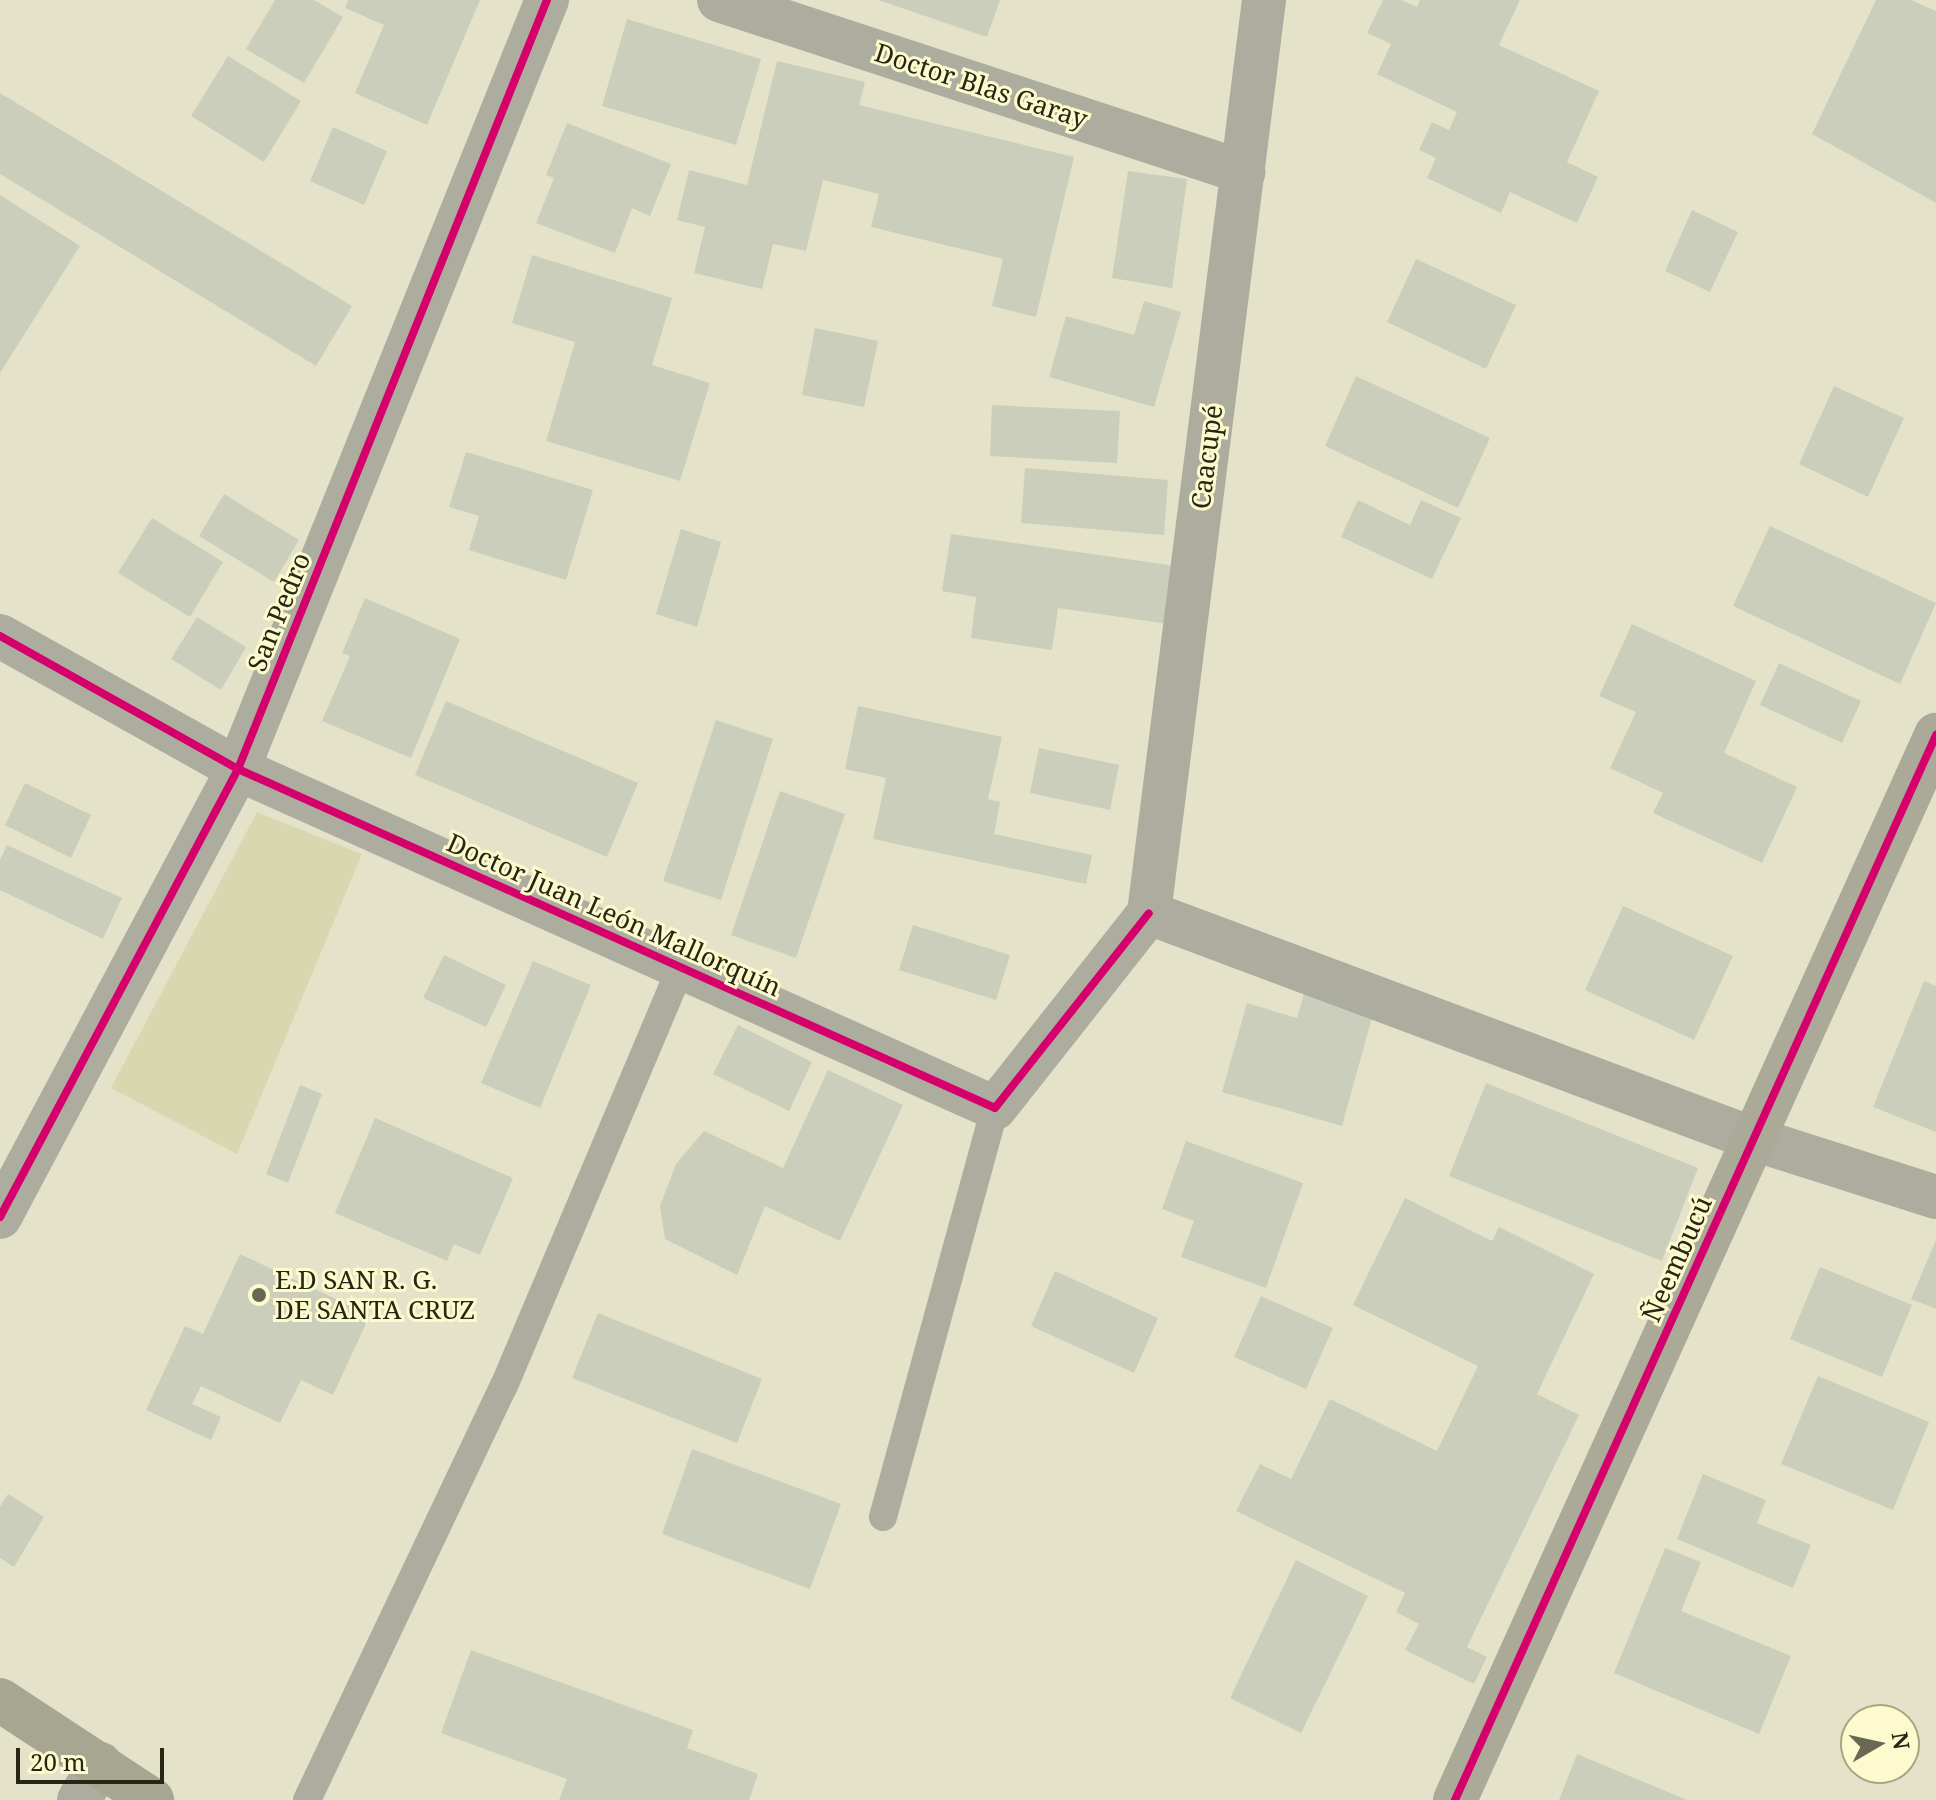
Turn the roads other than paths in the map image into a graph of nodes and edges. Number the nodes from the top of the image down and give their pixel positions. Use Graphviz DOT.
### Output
graph roads {
  1 [pos="547,0"];
  2 [pos="719,0"];
  3 [pos="1264,0"];
  4 [pos="1243,172"];
  5 [pos="0,636"];
  6 [pos="1936,735"];
  7 [pos="238,769"];
  8 [pos="1149,913"];
  9 [pos="681,967"];
  10 [pos="995,1108"];
  11 [pos="1754,1139"];
  12 [pos="1936,1197"];
  13 [pos="2,1209"];
  14 [pos="883,1517"];
  15 [pos="0,1700"];
  16 [pos="89,1782"];
  17 [pos="152,1800"];
  18 [pos="307,1800"];
  19 [pos="1455,1800"];
  1 -- 7 [label="street, San Pedro"];
  2 -- 4 [label="street, Doctor Blas Garay"];
  3 -- 4 [label="street, Caacupé"];
  4 -- 8 [label="street, Caacupé"];
  5 -- 7 [label="street, Doctor Juan León Mallorquín"];
  6 -- 11 [label="street, Ñeembucú"];
  7 -- 9 [label="street, Doctor Juan León Mallorquín"];
  7 -- 13 [label="street, San Pedro"];
  8 -- 10 [label="street"];
  8 -- 11 [label="street"];
  9 -- 10 [label="street, Doctor Juan León Mallorquín"];
  9 -- 18 [label="lane"];
  10 -- 14 [label="lane"];
  11 -- 12 [label="street"];
  11 -- 19 [label="street, Ñeembucú"];
  15 -- 16 [label="highway"];
  16 -- 17 [label="highway"];
}
